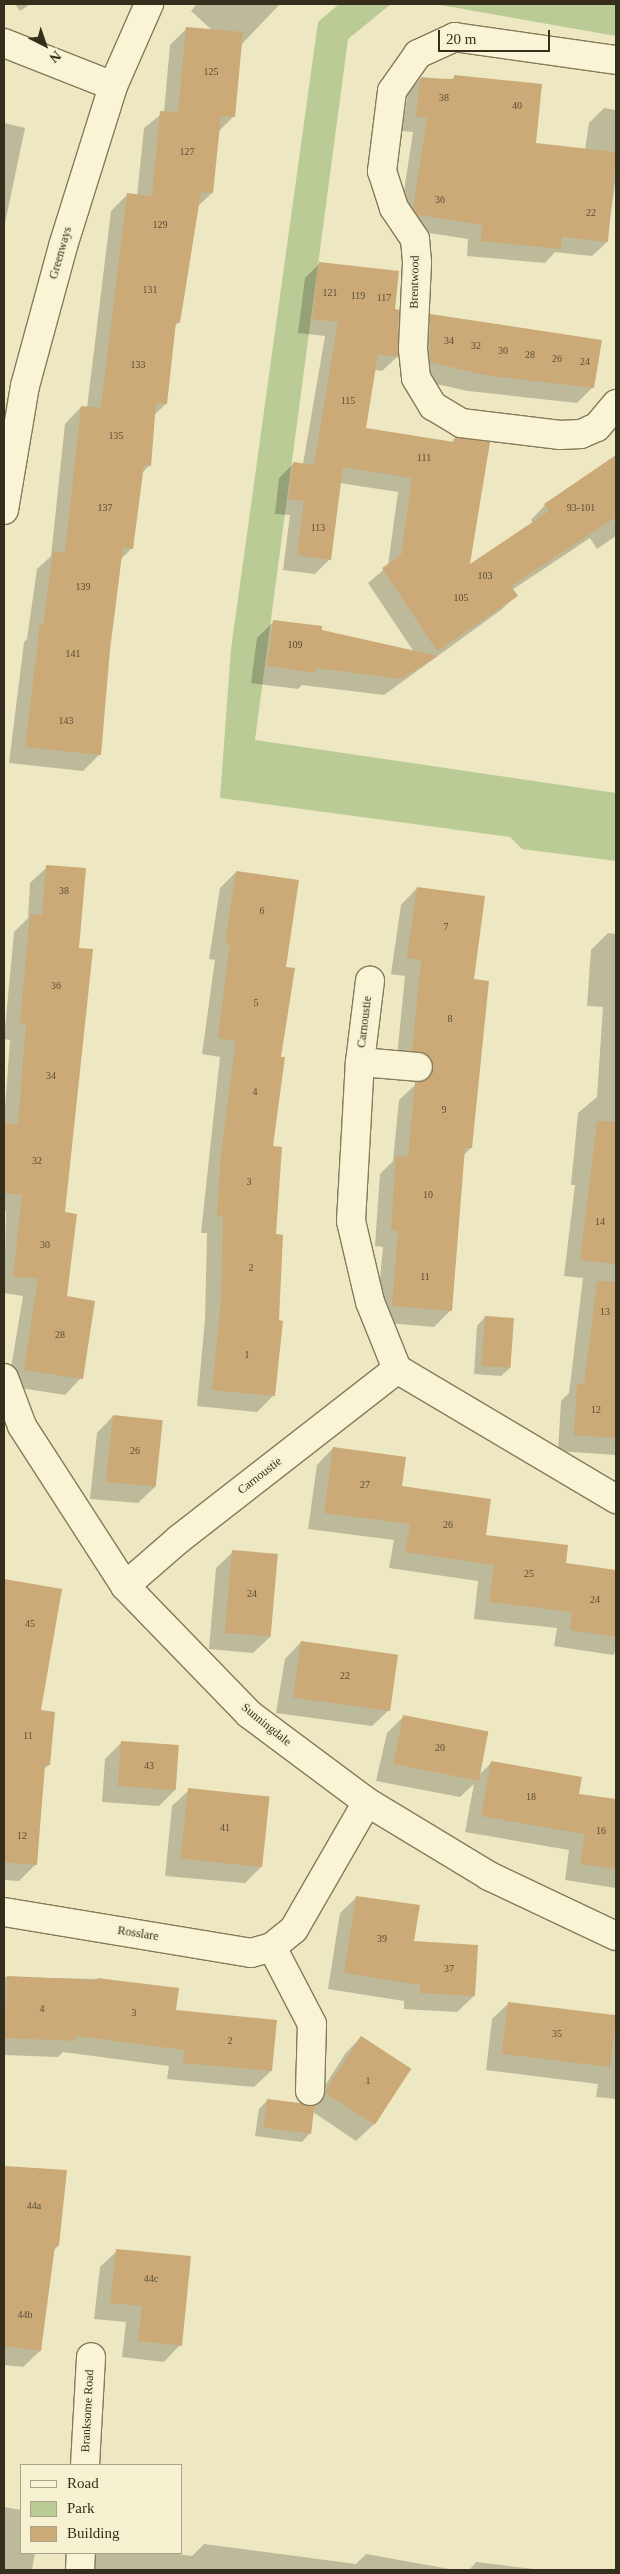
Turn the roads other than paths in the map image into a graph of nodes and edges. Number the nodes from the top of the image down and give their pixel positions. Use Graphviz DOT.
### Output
graph roads {
  1 [pos="149,4"];
  2 [pos="4,43"];
  3 [pos="616,60"];
  4 [pos="113,86"];
  5 [pos="616,404"];
  6 [pos="4,510"];
  7 [pos="370,981"];
  8 [pos="360,1062"];
  9 [pos="418,1067"];
  10 [pos="397,1369"];
  11 [pos="4,1378"];
  12 [pos="616,1499"];
  13 [pos="124,1586"];
  14 [pos="368,1802"];
  15 [pos="4,1912"];
  16 [pos="616,1936"];
  17 [pos="272,1947"];
  18 [pos="310,2091"];
  19 [pos="91,2357"];
  20 [pos="86,2464"];
  21 [pos="81,2554"];
  22 [pos="80,2570"];
  1 -- 4 [label="street, Greenways"];
  2 -- 4 [label="street"];
  3 -- 5 [label="street, Brentwood"];
  4 -- 6 [label="street, Greenways"];
  7 -- 8 [label="street, Carnoustie"];
  8 -- 9 [label="street, Carnoustie"];
  8 -- 10 [label="street, Carnoustie"];
  10 -- 12 [label="street"];
  10 -- 13 [label="street, Carnoustie"];
  11 -- 13 [label="street, Sunningdale"];
  13 -- 14 [label="street, Sunningdale"];
  14 -- 16 [label="street, Sunningdale"];
  14 -- 17 [label="street, Rosslare"];
  15 -- 17 [label="street, Rosslare"];
  17 -- 18 [label="street"];
  19 -- 20 [label="street, Branksome Road"];
  21 -- 22 [label="street"];
}
